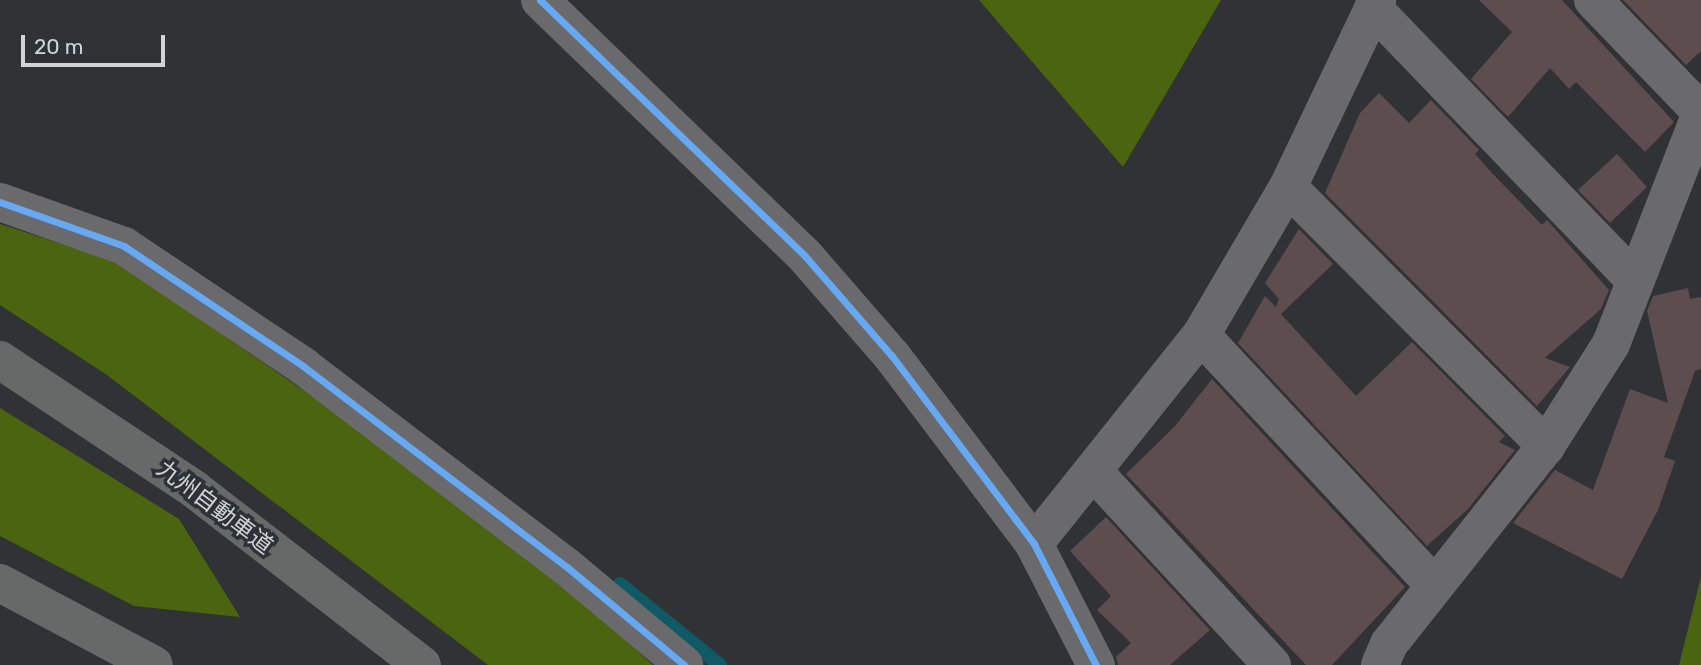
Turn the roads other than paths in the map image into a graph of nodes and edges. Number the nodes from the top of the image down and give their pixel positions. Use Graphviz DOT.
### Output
graph roads {
  1 [pos="540,0"];
  2 [pos="1593,0"];
  3 [pos="1375,4"];
  4 [pos="1701,113"];
  5 [pos="1288,187"];
  6 [pos="0,202"];
  7 [pos="1633,278"];
  8 [pos="1201,335"];
  9 [pos="0,360"];
  10 [pos="1546,446"];
  11 [pos="1093,471"];
  12 [pos="1034,544"];
  13 [pos="0,583"];
  14 [pos="1435,586"];
  15 [pos="154,665"];
  16 [pos="422,665"];
  17 [pos="684,665"];
  18 [pos="1096,665"];
  19 [pos="1272,665"];
  20 [pos="1380,665"];
  1 -- 12 [label="street"];
  2 -- 4 [label="street"];
  3 -- 5 [label="street"];
  3 -- 7 [label="street"];
  4 -- 7 [label="street"];
  5 -- 8 [label="street"];
  5 -- 10 [label="street"];
  6 -- 17 [label="street"];
  7 -- 10 [label="street"];
  8 -- 11 [label="street"];
  8 -- 14 [label="street"];
  9 -- 16 [label="highway, 九州自動車道"];
  10 -- 14 [label="street"];
  11 -- 12 [label="street"];
  11 -- 19 [label="street"];
  12 -- 18 [label="street"];
  13 -- 15 [label="highway"];
  14 -- 20 [label="street"];
}
